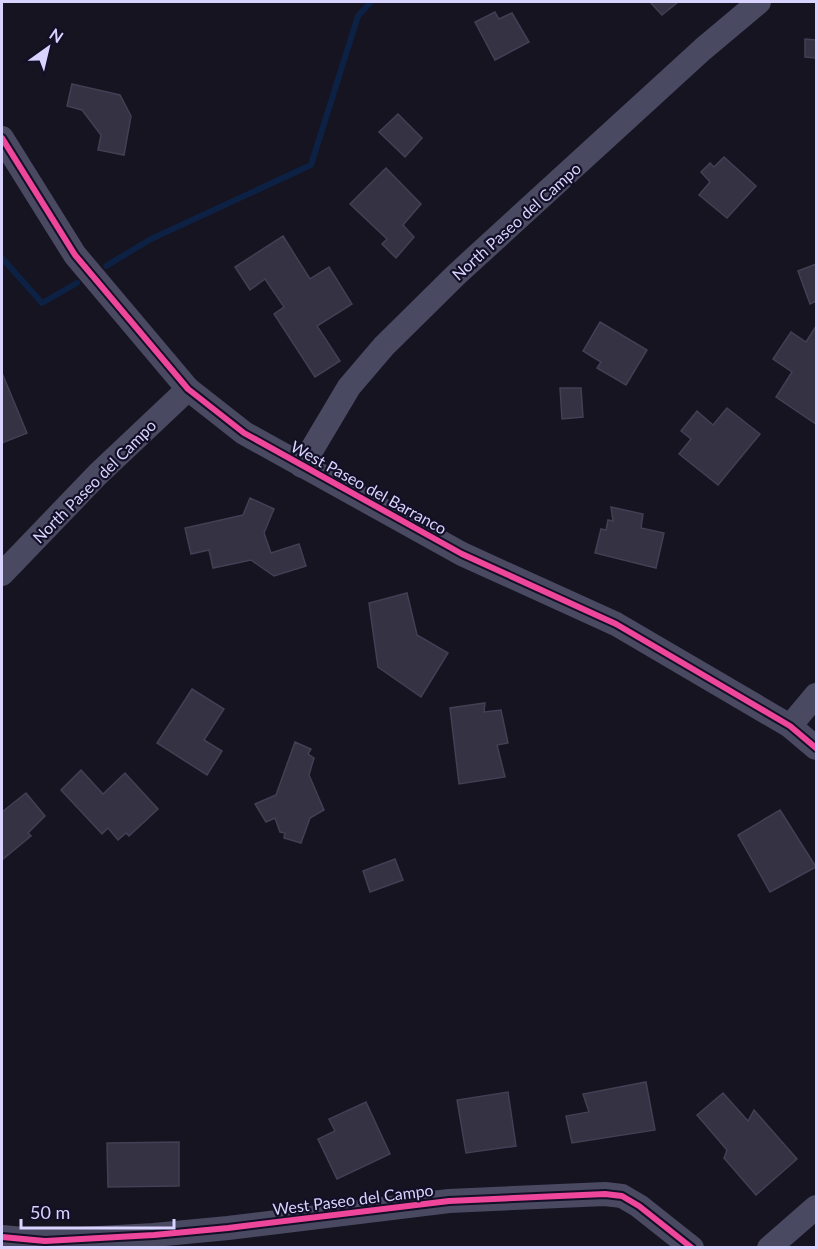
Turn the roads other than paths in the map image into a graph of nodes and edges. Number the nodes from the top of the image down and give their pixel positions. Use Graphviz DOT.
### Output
graph roads {
  1 [pos="759,2"];
  2 [pos="2,138"];
  3 [pos="188,389"];
  4 [pos="302,466"];
  5 [pos="2,574"];
  6 [pos="816,695"];
  7 [pos="790,726"];
  8 [pos="816,748"];
  9 [pos="816,1207"];
  10 [pos="2,1237"];
  11 [pos="692,1248"];
  12 [pos="769,1248"];
  1 -- 4 [label="street, North Paseo del Campo"];
  2 -- 3 [label="street, West Paseo del Barranco"];
  3 -- 4 [label="street, West Paseo del Barranco"];
  3 -- 5 [label="street, North Paseo del Campo"];
  4 -- 7 [label="street, West Paseo del Barranco"];
  6 -- 7 [label="street"];
  7 -- 8 [label="street, West Paseo del Barranco"];
  9 -- 12 [label="street"];
  10 -- 11 [label="street, West Paseo del Campo"];
}
